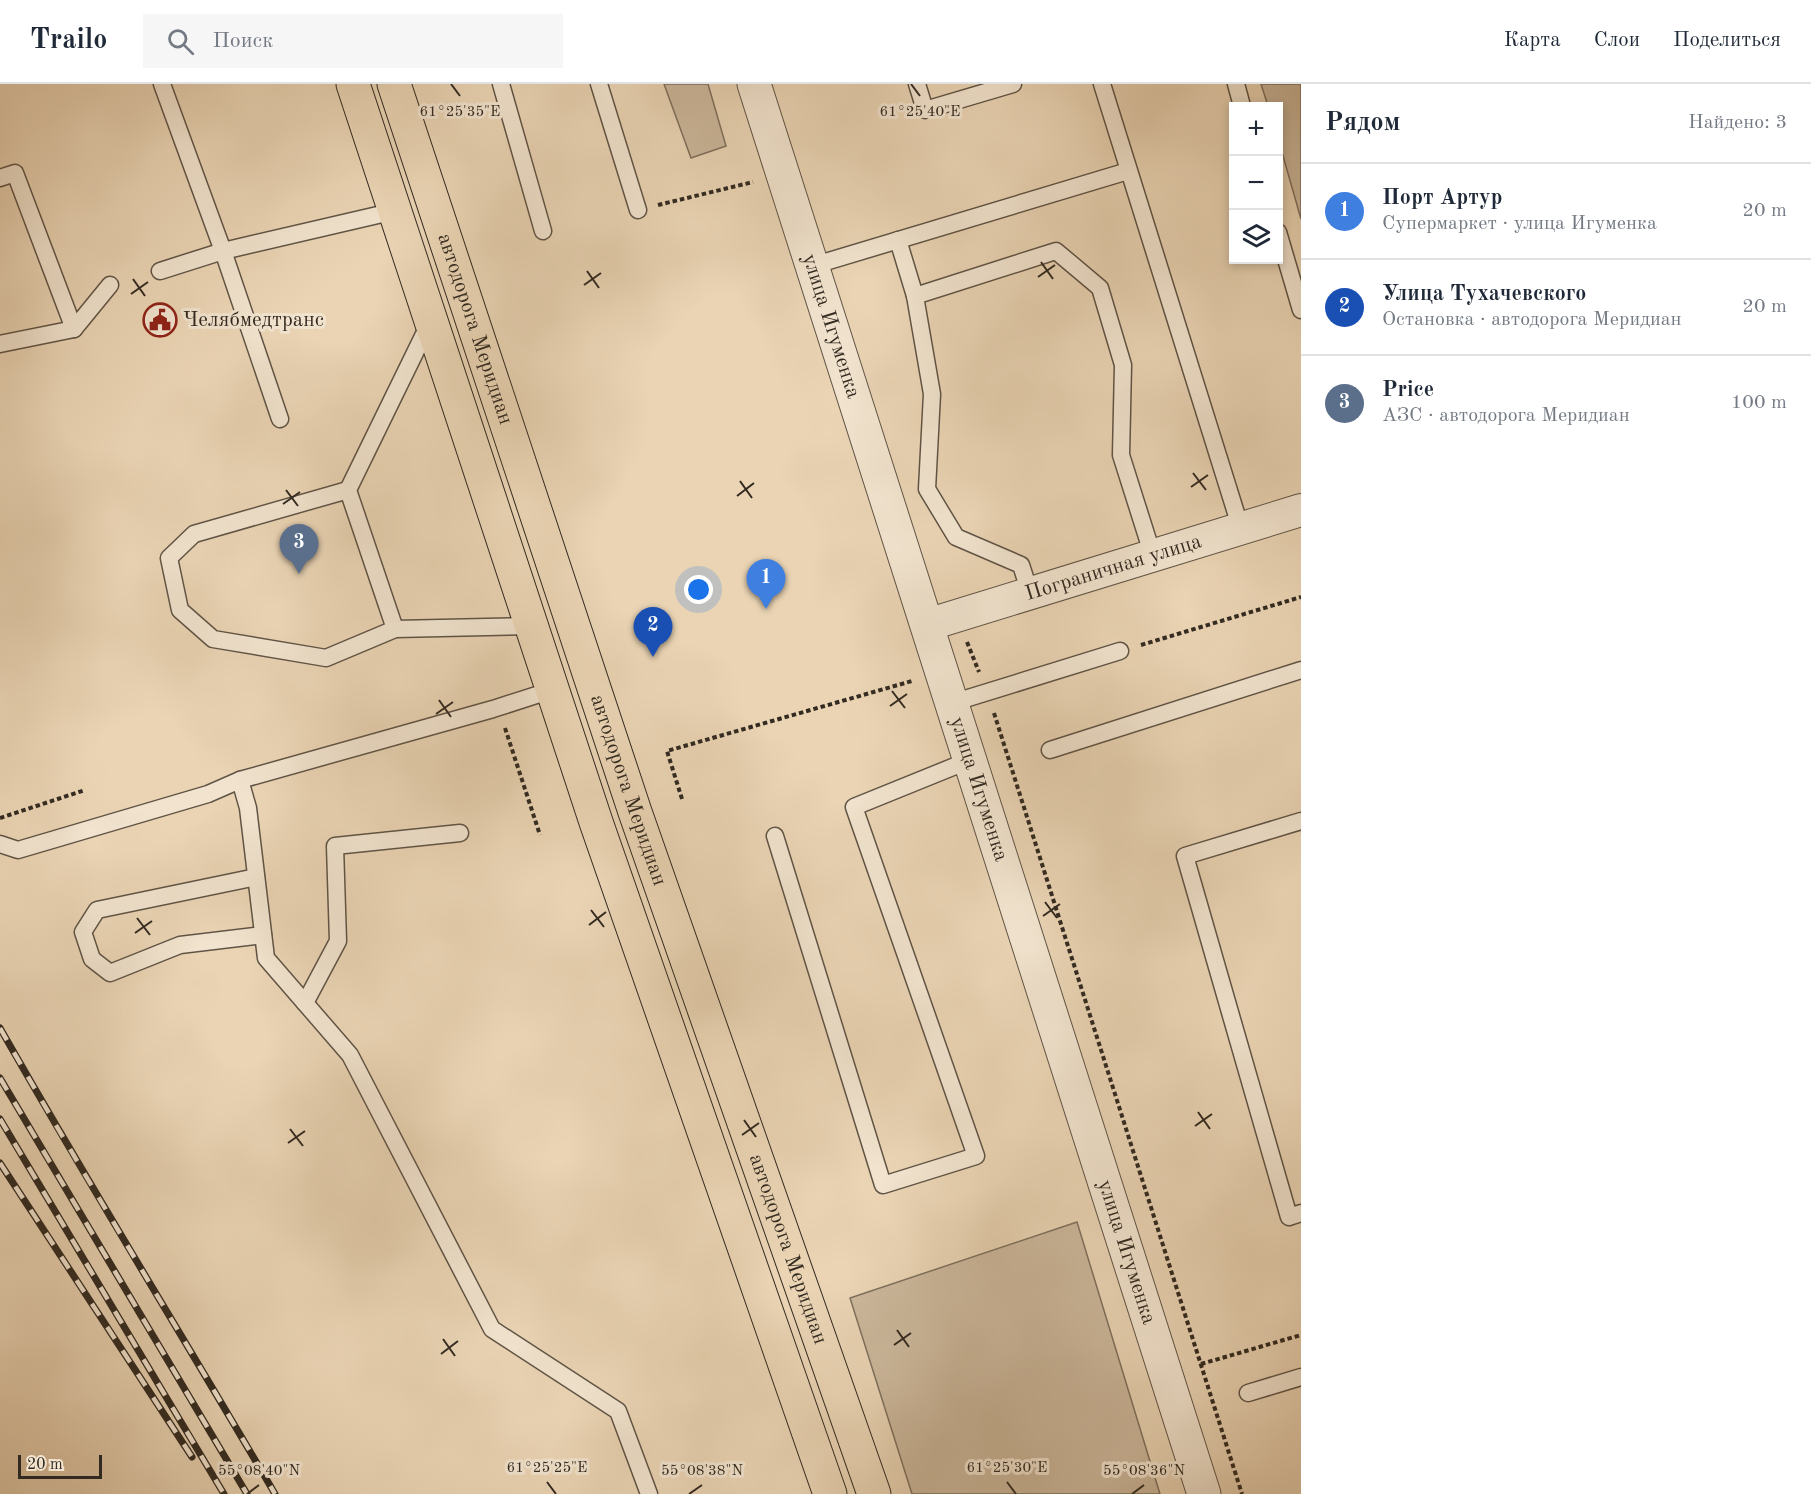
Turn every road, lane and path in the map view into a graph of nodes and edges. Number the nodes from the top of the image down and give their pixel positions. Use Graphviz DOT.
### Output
graph roads {
  1 [pos="162,84"];
  2 [pos="353,84"];
  3 [pos="394,84"];
  4 [pos="501,84"];
  5 [pos="599,84"];
  6 [pos="754,84"];
  7 [pos="917,84"];
  8 [pos="1013,84"];
  9 [pos="1102,84"];
  10 [pos="1236,84"];
  11 [pos="1241,102"];
  12 [pos="1128,171"];
  13 [pos="783,175"];
  14 [pos="0,178"];
  15 [pos="638,210"];
  16 [pos="395,211"];
  17 [pos="543,231"];
  18 [pos="898,240"];
  19 [pos="1283,249"];
  20 [pos="223,251"];
  21 [pos="812,266"];
  22 [pos="160,271"];
  23 [pos="110,285"];
  24 [pos="915,296"];
  25 [pos="1301,310"];
  26 [pos="431,319"];
  27 [pos="74,329"];
  28 [pos="0,344"];
  29 [pos="280,419"];
  30 [pos="348,490"];
  31 [pos="1301,510"];
  32 [pos="1241,529"];
  33 [pos="1153,556"];
  34 [pos="1030,593"];
  35 [pos="1301,597"];
  36 [pos="927,625"];
  37 [pos="531,626"];
  38 [pos="395,629"];
  39 [pos="1120,651"];
  40 [pos="1301,670"];
  41 [pos="942,672"];
  42 [pos="552,690"];
  43 [pos="987,693"];
  44 [pos="952,704"];
  45 [pos="493,709"];
  46 [pos="1050,750"];
  47 [pos="970,760"];
  48 [pos="240,780"];
  49 [pos="85,790"];
  50 [pos="682,799"];
  51 [pos="0,818"];
  52 [pos="1301,821"];
  53 [pos="460,833"];
  54 [pos="540,836"];
  55 [pos="775,836"];
  56 [pos="0,844"];
  57 [pos="256,877"];
  58 [pos="263,935"];
  59 [pos="305,1003"];
  60 [pos="1301,1213"];
  61 [pos="1301,1335"];
  62 [pos="1201,1364"];
  63 [pos="1301,1377"];
  64 [pos="1248,1393"];
  65 [pos="649,1494"];
  66 [pos="830,1494"];
  67 [pos="874,1494"];
  68 [pos="1204,1494"];
  69 [pos="1242,1494"];
  1 -- 20 [label="lane"];
  2 -- 16 [label="main road, автодорога Меридиан"];
  3 -- 67 [label="main road, автодорога Меридиан"];
  4 -- 17 [label="lane"];
  5 -- 15 [label="lane"];
  6 -- 13 [label="street, улица Игуменка"];
  7 -- 8 [label="lane"];
  9 -- 12 [label="lane"];
  10 -- 11 [label="lane"];
  12 -- 18 [label="lane"];
  12 -- 32 [label="lane"];
  13 -- 15 [label="path"];
  13 -- 21 [label="street, улица Игуменка"];
  14 -- 27 [label="lane"];
  16 -- 20 [label="lane"];
  16 -- 26 [label="main road, автодорога Меридиан"];
  18 -- 21 [label="lane"];
  18 -- 24 [label="lane"];
  19 -- 25 [label="lane"];
  20 -- 22 [label="lane"];
  20 -- 29 [label="lane"];
  21 -- 36 [label="street, улица Игуменка"];
  23 -- 27 [label="lane"];
  24 -- 33 [label="lane"];
  24 -- 34 [label="lane"];
  26 -- 30 [label="lane"];
  26 -- 37 [label="main road, автодорога Меридиан"];
  27 -- 28 [label="lane"];
  30 -- 38 [label="lane"];
  30 -- 38 [label="lane"];
  31 -- 32 [label="street, Пограничная улица"];
  32 -- 33 [label="street, Пограничная улица"];
  33 -- 34 [label="street, Пограничная улица"];
  34 -- 36 [label="street, Пограничная улица"];
  35 -- 39 [label="path"];
  36 -- 41 [label="street, улица Игуменка"];
  37 -- 38 [label="lane"];
  37 -- 42 [label="main road, автодорога Меридиан"];
  39 -- 43 [label="lane"];
  40 -- 46 [label="lane"];
  41 -- 44 [label="street, улица Игуменка"];
  41 -- 50 [label="path"];
  42 -- 45 [label="lane"];
  42 -- 66 [label="main road, автодорога Меридиан"];
  43 -- 44 [label="lane"];
  43 -- 62 [label="path"];
  44 -- 47 [label="street, улица Игуменка"];
  45 -- 48 [label="lane"];
  45 -- 54 [label="path"];
  47 -- 55 [label="lane"];
  47 -- 68 [label="street, улица Игуменка"];
  48 -- 56 [label="lane"];
  48 -- 57 [label="lane"];
  49 -- 51 [label="path"];
  52 -- 60 [label="lane"];
  53 -- 59 [label="lane"];
  57 -- 58 [label="lane"];
  57 -- 58 [label="lane"];
  58 -- 59 [label="lane"];
  59 -- 65 [label="lane"];
  61 -- 62 [label="path"];
  62 -- 69 [label="path"];
  63 -- 64 [label="lane"];
}
